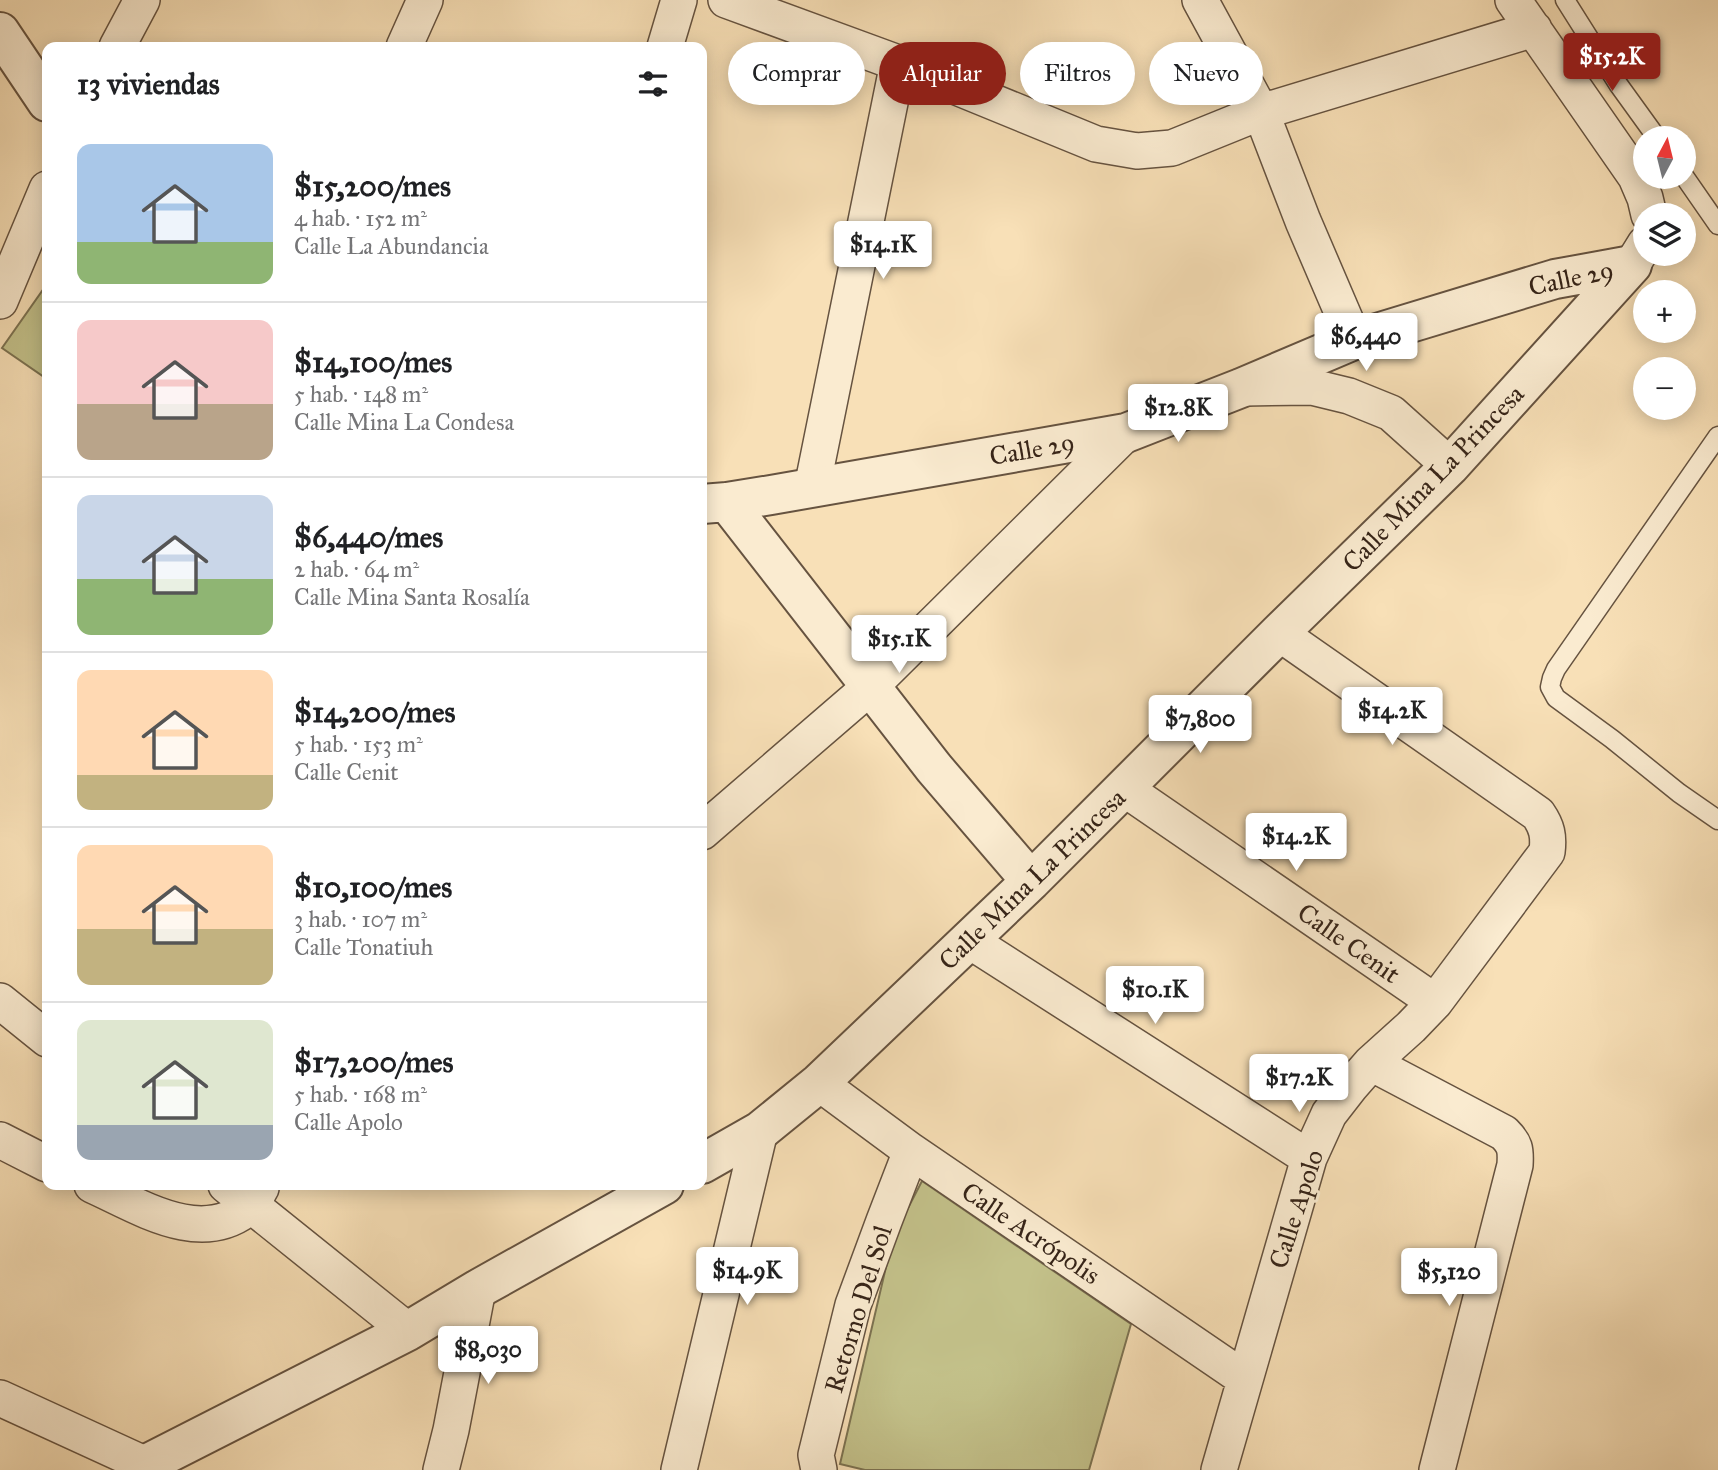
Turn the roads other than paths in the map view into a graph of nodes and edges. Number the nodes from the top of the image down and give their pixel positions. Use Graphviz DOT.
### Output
graph roads {
  1 [pos="142,0"];
  2 [pos="425,0"];
  3 [pos="679,0"];
  4 [pos="726,0"];
  5 [pos="1200,0"];
  6 [pos="1513,0"];
  7 [pos="1565,0"];
  8 [pos="1534,29"];
  9 [pos="0,32"];
  10 [pos="120,42"];
  11 [pos="406,42"];
  12 [pos="666,42"];
  13 [pos="879,56"];
  14 [pos="42,95"];
  15 [pos="890,105"];
  16 [pos="1001,105"];
  17 [pos="1261,112"];
  18 [pos="1648,126"];
  19 [pos="1693,189"];
  20 [pos="42,201"];
  21 [pos="1646,203"];
  22 [pos="1718,225"];
  23 [pos="1633,256"];
  24 [pos="1633,261"];
  25 [pos="0,301"];
  26 [pos="1354,340"];
  27 [pos="1241,388"];
  28 [pos="1125,433"];
  29 [pos="1718,436"];
  30 [pos="1450,466"];
  31 [pos="812,488"];
  32 [pos="714,503"];
  33 [pos="1279,634"];
  34 [pos="870,687"];
  35 [pos="1125,789"];
  36 [pos="1718,820"];
  37 [pos="707,828"];
  38 [pos="1031,881"];
  39 [pos="970,941"];
  40 [pos="0,1001"];
  41 [pos="1435,1002"];
  42 [pos="42,1035"];
  43 [pos="1371,1063"];
  44 [pos="819,1083"];
  45 [pos="760,1131"];
  46 [pos="0,1140"];
  47 [pos="911,1151"];
  48 [pos="1309,1158"];
  49 [pos="42,1161"];
  50 [pos="707,1161"];
  51 [pos="103,1190"];
  52 [pos="655,1190"];
  53 [pos="247,1192"];
  54 [pos="478,1289"];
  55 [pos="408,1331"];
  56 [pos="1245,1380"];
  57 [pos="0,1398"];
  58 [pos="145,1468"];
  59 [pos="441,1470"];
  60 [pos="679,1470"];
  61 [pos="819,1470"];
  62 [pos="1219,1470"];
  63 [pos="1437,1470"];
  1 -- 10 [label="street"];
  2 -- 11 [label="street"];
  3 -- 12 [label="street"];
  4 -- 13 [label="street"];
  5 -- 17 [label="street"];
  6 -- 8 [label="street"];
  7 -- 18 [label="lane"];
  8 -- 17 [label="street"];
  8 -- 21 [label="street"];
  9 -- 14 [label="street"];
  15 -- 31 [label="street"];
  16 -- 17 [label="street"];
  17 -- 26 [label="street"];
  19 -- 22 [label="lane"];
  20 -- 25 [label="street"];
  23 -- 26 [label="street, Calle 29"];
  24 -- 30 [label="street, Calle Mina La Princesa"];
  26 -- 27 [label="street, Calle 29"];
  27 -- 28 [label="street, Calle 29"];
  27 -- 30 [label="street"];
  28 -- 31 [label="street, Calle 29"];
  28 -- 34 [label="street"];
  29 -- 36 [label="lane"];
  30 -- 33 [label="street, Calle Mina La Princesa"];
  31 -- 32 [label="street, Calle 29"];
  32 -- 34 [label="street"];
  33 -- 35 [label="street, Calle Mina La Princesa"];
  33 -- 41 [label="street, Calle Apolo"];
  34 -- 37 [label="street"];
  34 -- 38 [label="street"];
  35 -- 38 [label="street, Calle Mina La Princesa"];
  35 -- 41 [label="street, Calle Cenit"];
  38 -- 39 [label="street, Calle Mina La Princesa"];
  39 -- 44 [label="street, Calle Mina La Princesa"];
  39 -- 48 [label="street"];
  40 -- 42 [label="street"];
  41 -- 43 [label="street, Calle Apolo"];
  43 -- 48 [label="street, Calle Apolo"];
  43 -- 63 [label="street"];
  44 -- 45 [label="street, Calle Mina La Princesa"];
  44 -- 47 [label="street, Calle Acrópolis"];
  45 -- 50 [label="street, Calle Mina La Princesa"];
  45 -- 60 [label="street"];
  46 -- 49 [label="street"];
  47 -- 56 [label="street, Calle Acrópolis"];
  47 -- 61 [label="street, Retorno Del Sol"];
  48 -- 56 [label="street, Calle Apolo"];
  51 -- 53 [label="street"];
  52 -- 54 [label="street"];
  53 -- 55 [label="street"];
  54 -- 55 [label="street"];
  54 -- 59 [label="street"];
  55 -- 58 [label="street"];
  56 -- 62 [label="street, Calle Apolo"];
  57 -- 58 [label="street"];
}
